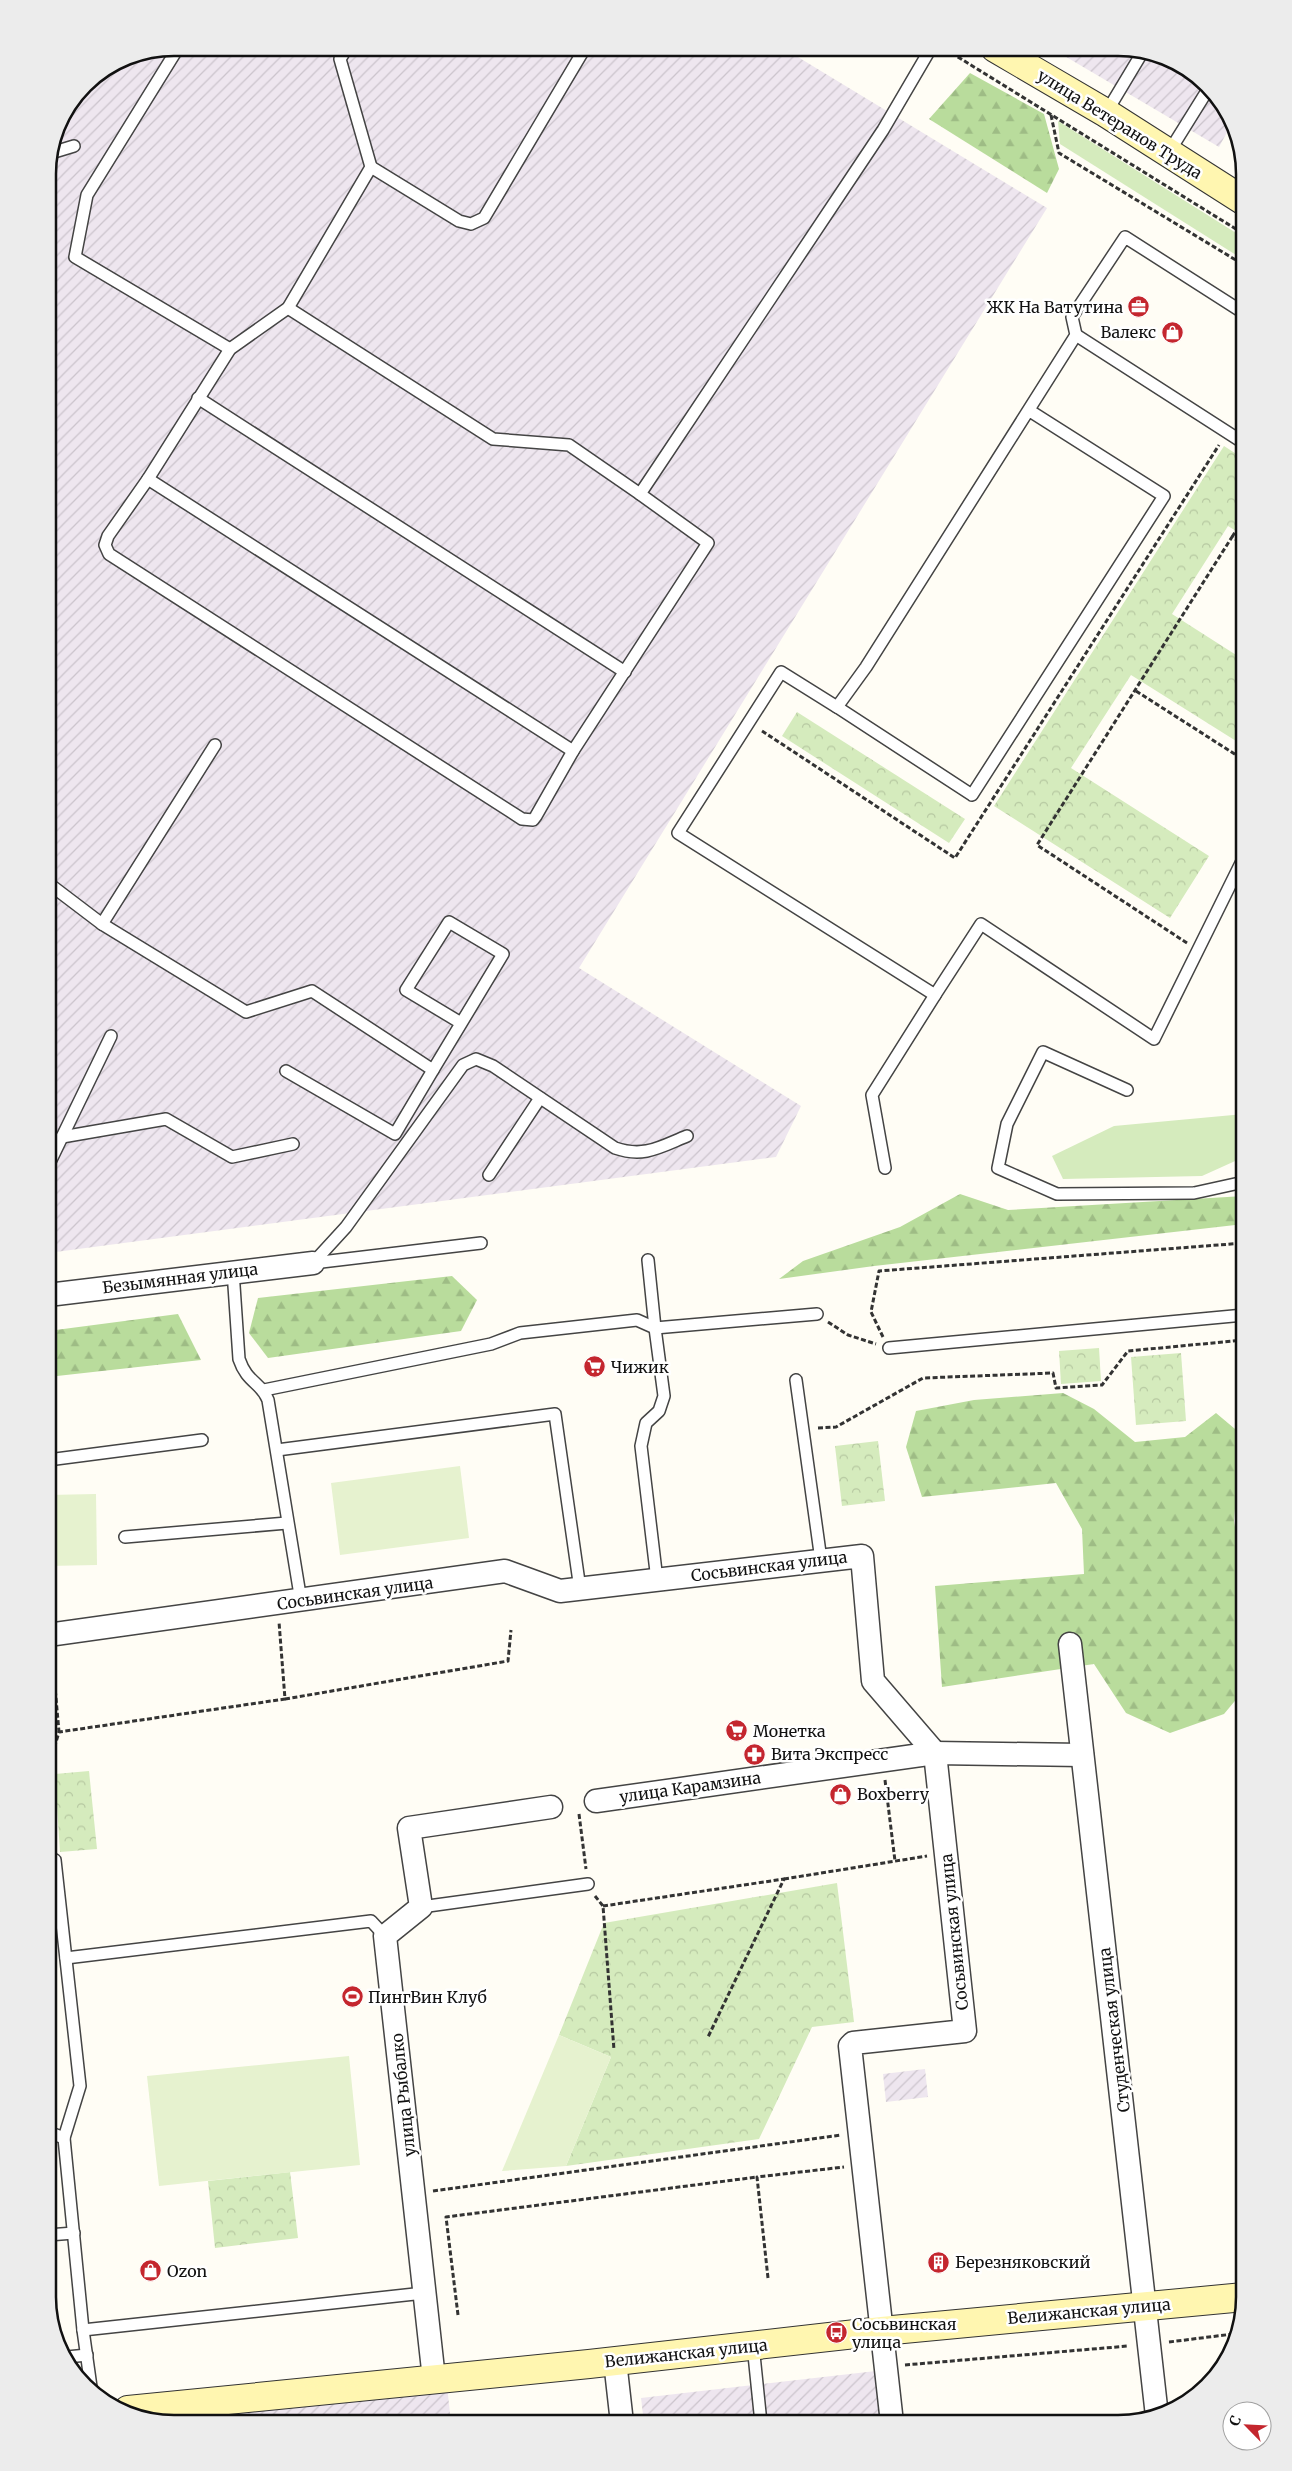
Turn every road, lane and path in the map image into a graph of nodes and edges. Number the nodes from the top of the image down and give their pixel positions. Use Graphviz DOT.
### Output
graph roads {
  1 [pos="172,57"];
  2 [pos="341,57"];
  3 [pos="580,57"];
  4 [pos="926,57"];
  5 [pos="958,57"];
  6 [pos="1010,57"];
  7 [pos="1139,59"];
  8 [pos="1204,94"];
  9 [pos="1106,113"];
  10 [pos="1051,114"];
  11 [pos="74,146"];
  12 [pos="59,151"];
  13 [pos="1169,152"];
  14 [pos="371,167"];
  15 [pos="1236,196"];
  16 [pos="1236,229"];
  17 [pos="1236,260"];
  18 [pos="288,308"];
  19 [pos="1236,308"];
  20 [pos="1076,335"];
  21 [pos="230,349"];
  22 [pos="198,398"];
  23 [pos="1030,411"];
  24 [pos="1227,432"];
  25 [pos="1236,438"];
  26 [pos="148,479"];
  27 [pos="640,494"];
  28 [pos="1236,531"];
  29 [pos="1232,537"];
  30 [pos="1236,540"];
  31 [pos="625,672"];
  32 [pos="1136,691"];
  33 [pos="838,707"];
  34 [pos="749,722"];
  35 [pos="215,746"];
  36 [pos="573,751"];
  37 [pos="1236,755"];
  38 [pos="1236,873"];
  39 [pos="57,890"];
  40 [pos="102,924"];
  41 [pos="1198,951"];
  42 [pos="934,995"];
  43 [pos="462,1023"];
  44 [pos="111,1036"];
  45 [pos="433,1070"];
  46 [pos="286,1071"];
  47 [pos="1127,1090"];
  48 [pos="540,1098"];
  49 [pos="688,1136"];
  50 [pos="62,1137"];
  51 [pos="293,1144"];
  52 [pos="57,1148"];
  53 [pos="885,1168"];
  54 [pos="489,1174"];
  55 [pos="1236,1184"];
  56 [pos="481,1242"];
  57 [pos="1236,1244"];
  58 [pos="648,1260"];
  59 [pos="313,1263"];
  60 [pos="233,1271"];
  61 [pos="56,1293"];
  62 [pos="817,1314"];
  63 [pos="1236,1316"];
  64 [pos="655,1328"];
  65 [pos="1236,1341"];
  66 [pos="889,1348"];
  67 [pos="796,1380"];
  68 [pos="264,1390"];
  69 [pos="802,1428"];
  70 [pos="202,1440"];
  71 [pos="277,1450"];
  72 [pos="56,1459"];
  73 [pos="287,1523"];
  74 [pos="125,1538"];
  75 [pos="821,1560"];
  76 [pos="657,1580"];
  77 [pos="580,1589"];
  78 [pos="301,1601"];
  79 [pos="278,1604"];
  80 [pos="511,1630"];
  81 [pos="56,1634"];
  82 [pos="1070,1644"];
  83 [pos="285,1699"];
  84 [pos="56,1706"];
  85 [pos="59,1732"];
  86 [pos="56,1741"];
  87 [pos="935,1753"];
  88 [pos="1082,1755"];
  89 [pos="883,1760"];
  90 [pos="596,1801"];
  91 [pos="551,1807"];
  92 [pos="946,1854"];
  93 [pos="895,1861"];
  94 [pos="56,1871"];
  95 [pos="784,1879"];
  96 [pos="588,1884"];
  97 [pos="421,1907"];
  98 [pos="385,1936"];
  99 [pos="66,1958"];
  100 [pos="708,2037"];
  101 [pos="614,2050"];
  102 [pos="860,2132"];
  103 [pos="56,2135"];
  104 [pos="64,2138"];
  105 [pos="846,2167"];
  106 [pos="757,2177"];
  107 [pos="413,2194"];
  108 [pos="74,2233"];
  109 [pos="56,2234"];
  110 [pos="768,2278"];
  111 [pos="424,2293"];
  112 [pos="1236,2298"];
  113 [pos="1144,2305"];
  114 [pos="458,2315"];
  115 [pos="83,2330"];
  116 [pos="882,2331"];
  117 [pos="1229,2334"];
  118 [pos="1149,2344"];
  119 [pos="752,2345"];
  120 [pos="87,2355"];
  121 [pos="73,2357"];
  122 [pos="615,2361"];
  123 [pos="886,2367"];
  124 [pos="90,2379"];
  125 [pos="434,2379"];
  126 [pos="1156,2408"];
  127 [pos="139,2409"];
  128 [pos="621,2414"];
  129 [pos="760,2415"];
  130 [pos="891,2415"];
  1 -- 21 [label="lane"];
  2 -- 14 [label="lane"];
  3 -- 14 [label="lane"];
  4 -- 27 [label="lane"];
  5 -- 10 [label="path"];
  6 -- 9 [label="street, улица Ветеранов Труда"];
  7 -- 9 [label="lane"];
  8 -- 13 [label="lane"];
  9 -- 13 [label="street, улица Ветеранов Труда"];
  10 -- 16 [label="path"];
  10 -- 17 [label="path"];
  11 -- 12 [label="lane"];
  13 -- 15 [label="street, улица Ветеранов Труда"];
  14 -- 18 [label="lane"];
  18 -- 21 [label="lane"];
  18 -- 27 [label="lane"];
  19 -- 20 [label="lane"];
  20 -- 23 [label="lane"];
  20 -- 24 [label="lane"];
  21 -- 22 [label="lane"];
  22 -- 26 [label="lane"];
  22 -- 31 [label="lane"];
  23 -- 33 [label="lane"];
  23 -- 33 [label="lane"];
  24 -- 25 [label="lane"];
  24 -- 34 [label="path"];
  26 -- 36 [label="lane"];
  26 -- 36 [label="lane"];
  27 -- 31 [label="lane"];
  28 -- 29 [label="path"];
  29 -- 30 [label="path"];
  29 -- 32 [label="path"];
  31 -- 36 [label="lane"];
  32 -- 37 [label="path"];
  32 -- 41 [label="path"];
  33 -- 34 [label="lane"];
  34 -- 42 [label="lane"];
  35 -- 40 [label="lane"];
  38 -- 41 [label="lane"];
  39 -- 40 [label="lane"];
  40 -- 45 [label="lane"];
  41 -- 42 [label="lane"];
  42 -- 53 [label="lane"];
  43 -- 43 [label="lane"];
  43 -- 45 [label="lane"];
  44 -- 50 [label="lane"];
  45 -- 46 [label="lane"];
  47 -- 55 [label="lane"];
  48 -- 49 [label="lane"];
  48 -- 54 [label="lane"];
  48 -- 59 [label="lane"];
  50 -- 51 [label="lane"];
  50 -- 52 [label="lane"];
  56 -- 59 [label="lane"];
  57 -- 66 [label="path"];
  58 -- 64 [label="lane"];
  59 -- 60 [label="street, Безымянная улица"];
  60 -- 61 [label="street, Безымянная улица"];
  60 -- 68 [label="lane"];
  62 -- 64 [label="lane"];
  62 -- 66 [label="path"];
  63 -- 66 [label="lane"];
  64 -- 68 [label="lane"];
  64 -- 76 [label="lane"];
  65 -- 69 [label="path"];
  67 -- 69 [label="lane"];
  68 -- 71 [label="lane"];
  69 -- 75 [label="lane"];
  70 -- 72 [label="lane"];
  71 -- 73 [label="lane"];
  71 -- 77 [label="lane"];
  73 -- 74 [label="lane"];
  73 -- 78 [label="lane"];
  75 -- 76 [label="street, Сосьвинская улица"];
  75 -- 87 [label="street, Сосьвинская улица"];
  76 -- 77 [label="street, Сосьвинская улица"];
  77 -- 78 [label="street, Сосьвинская улица"];
  78 -- 79 [label="street, Сосьвинская улица"];
  79 -- 81 [label="street, Сосьвинская улица"];
  79 -- 83 [label="path"];
  80 -- 83 [label="path"];
  82 -- 88 [label="street, Студенческая улица"];
  83 -- 85 [label="path"];
  84 -- 85 [label="path"];
  85 -- 86 [label="path"];
  87 -- 88 [label="street, улица Карамзина"];
  87 -- 89 [label="street, улица Карамзина"];
  87 -- 92 [label="street, Сосьвинская улица"];
  88 -- 113 [label="street, Студенческая улица"];
  89 -- 90 [label="street, улица Карамзина"];
  89 -- 93 [label="path"];
  90 -- 96 [label="path"];
  91 -- 97 [label="street"];
  92 -- 93 [label="path"];
  92 -- 102 [label="street, Сосьвинская улица"];
  93 -- 95 [label="path"];
  94 -- 99 [label="lane"];
  95 -- 100 [label="path"];
  95 -- 101 [label="path"];
  96 -- 97 [label="lane"];
  97 -- 98 [label="street"];
  98 -- 99 [label="lane"];
  98 -- 107 [label="street, улица Рыбалко"];
  99 -- 104 [label="lane"];
  102 -- 107 [label="path"];
  102 -- 116 [label="street, Сосьвинская улица"];
  103 -- 104 [label="lane"];
  104 -- 108 [label="lane"];
  105 -- 106 [label="path"];
  106 -- 110 [label="path"];
  106 -- 114 [label="path"];
  107 -- 111 [label="street, улица Рыбалко"];
  108 -- 109 [label="lane"];
  108 -- 115 [label="lane"];
  111 -- 115 [label="lane"];
  111 -- 125 [label="street, улица Рыбалко"];
  112 -- 113 [label="street, Велижанская улица"];
  113 -- 116 [label="street, Велижанская улица"];
  113 -- 118 [label="street, Студенческая улица"];
  115 -- 120 [label="lane"];
  116 -- 119 [label="street, Велижанская улица"];
  116 -- 123 [label="street, Сосьвинская улица"];
  117 -- 118 [label="path"];
  118 -- 123 [label="path"];
  118 -- 126 [label="street, Студенческая улица"];
  119 -- 122 [label="street, Велижанская улица"];
  119 -- 129 [label="lane"];
  120 -- 121 [label="lane"];
  120 -- 124 [label="lane"];
  122 -- 125 [label="street, Велижанская улица"];
  122 -- 128 [label="street"];
  123 -- 130 [label="street, Сосьвинская улица"];
  125 -- 127 [label="street, Велижанская улица"];
}
